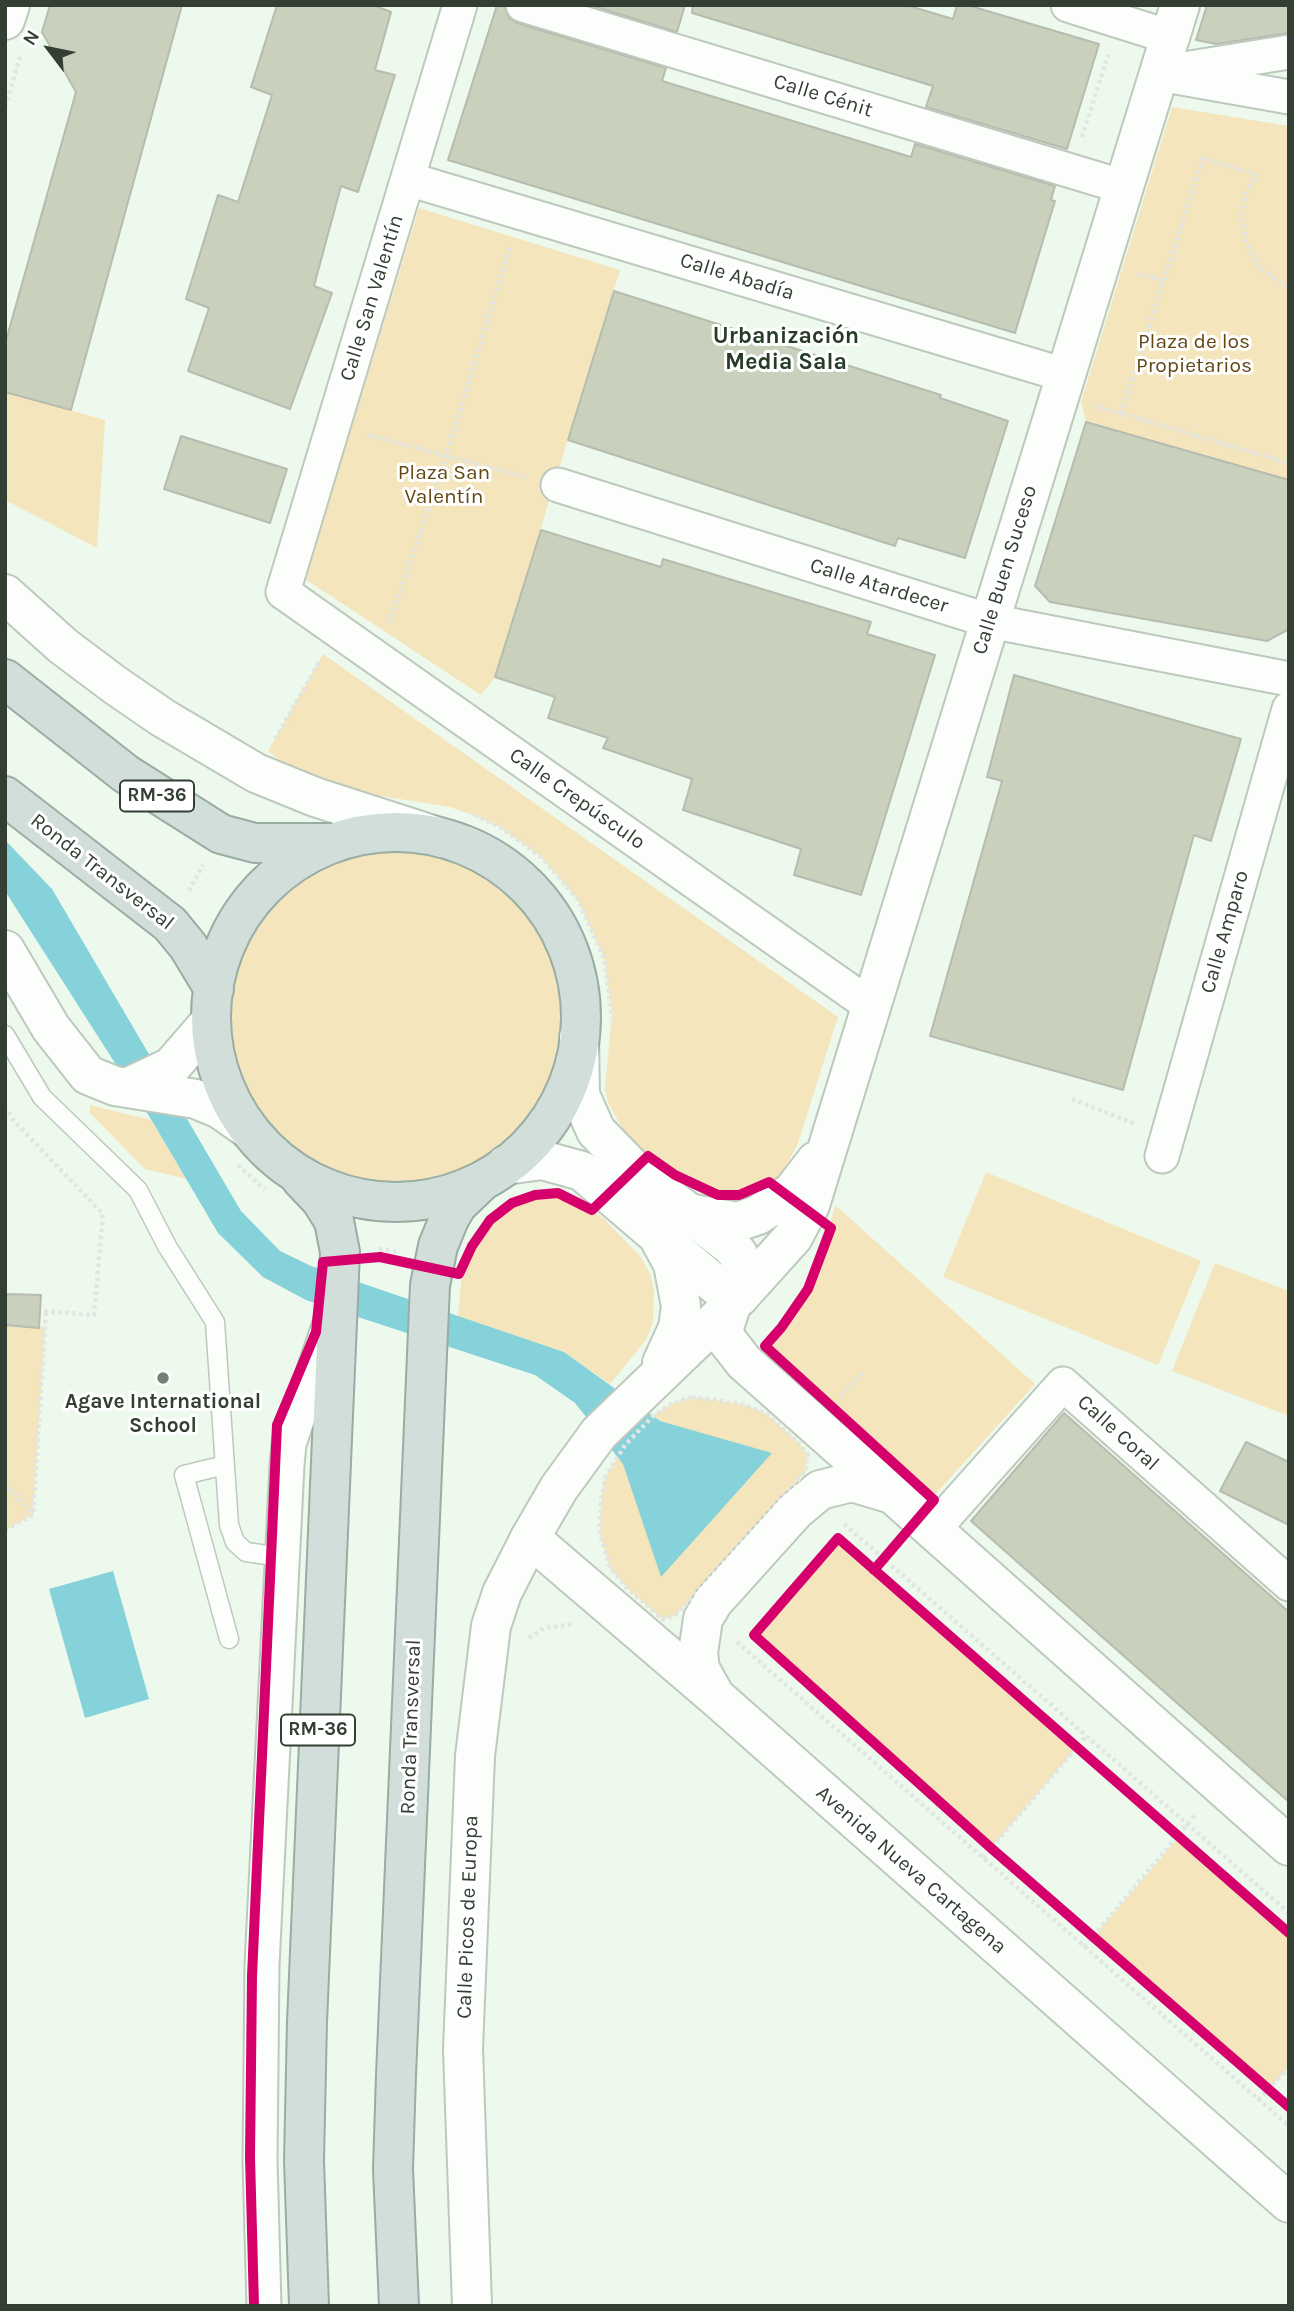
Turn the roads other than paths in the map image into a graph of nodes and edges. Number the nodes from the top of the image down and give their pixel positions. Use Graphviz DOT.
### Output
graph roads {
  1 [pos="10,5"];
  2 [pos="460,5"];
  3 [pos="523,5"];
  4 [pos="1068,5"];
  5 [pos="5,20"];
  6 [pos="1175,21"];
  7 [pos="1289,52"];
  8 [pos="1159,74"];
  9 [pos="1289,97"];
  10 [pos="408,179"];
  11 [pos="1124,187"];
  12 [pos="1073,389"];
  13 [pos="558,485"];
  14 [pos="283,592"];
  15 [pos="5,594"];
  16 [pos="989,621"];
  17 [pos="5,679"];
  18 [pos="1289,679"];
  19 [pos="1289,709"];
  20 [pos="5,796"];
  21 [pos="452,825"];
  22 [pos="336,842"];
  23 [pos="5,950"];
  24 [pos="212,1005"];
  25 [pos="871,1006"];
  26 [pos="595,1033"];
  27 [pos="5,1035"];
  28 [pos="129,1087"];
  29 [pos="247,1128"];
  30 [pos="831,1135"];
  31 [pos="1162,1156"];
  32 [pos="501,1168"];
  33 [pos="292,1170"];
  34 [pos="688,1213"];
  35 [pos="647,1225"];
  36 [pos="337,1301"];
  37 [pos="735,1301"];
  38 [pos="651,1399"];
  39 [pos="225,1465"];
  40 [pos="916,1514"];
  41 [pos="530,1538"];
  42 [pos="281,1558"];
  43 [pos="1289,1584"];
  44 [pos="229,1639"];
  45 [pos="717,1698"];
  46 [pos="1289,1846"];
  47 [pos="1289,2203"];
  48 [pos="264,2306"];
  49 [pos="309,2306"];
  50 [pos="399,2306"];
  51 [pos="472,2306"];
  1 -- 5 [label="main road"];
  2 -- 10 [label="street, Calle San Valentín"];
  3 -- 11 [label="street, Calle Cénit"];
  4 -- 6 [label="street"];
  6 -- 8 [label="main road, Calle Buen Suceso"];
  7 -- 8 [label="street"];
  8 -- 9 [label="street"];
  8 -- 11 [label="main road, Calle Buen Suceso"];
  10 -- 12 [label="street, Calle Abadía"];
  10 -- 14 [label="street, Calle San Valentín"];
  11 -- 12 [label="main road, Calle Buen Suceso"];
  12 -- 16 [label="main road, Calle Buen Suceso"];
  13 -- 16 [label="street, Calle Atardecer"];
  14 -- 25 [label="street, Calle Crepúsculo"];
  15 -- 21 [label="main road"];
  16 -- 18 [label="street, Calle Atardecer"];
  16 -- 25 [label="main road, Calle Buen Suceso"];
  17 -- 22 [label="highway, RM-36"];
  19 -- 31 [label="street, Calle Amparo"];
  20 -- 24 [label="highway, Ronda Transversal / RM-36"];
  21 -- 22 [label="highway, RM-36"];
  21 -- 26 [label="highway, RM-36"];
  22 -- 24 [label="highway, RM-36"];
  23 -- 28 [label="main road"];
  24 -- 28 [label="main road"];
  24 -- 29 [label="highway, RM-36"];
  25 -- 30 [label="main road, Calle Buen Suceso"];
  26 -- 32 [label="highway, RM-36"];
  26 -- 34 [label="main road"];
  27 -- 39 [label="lane"];
  28 -- 29 [label="main road"];
  29 -- 33 [label="highway, RM-36"];
  30 -- 34 [label="main road"];
  30 -- 37 [label="main road, Calle Buen Suceso"];
  32 -- 33 [label="highway, RM-36"];
  32 -- 35 [label="main road"];
  32 -- 50 [label="highway, Ronda Transversal / RM-36"];
  33 -- 36 [label="highway, RM-36"];
  34 -- 37 [label="main road"];
  35 -- 37 [label="main road"];
  35 -- 38 [label="main road"];
  36 -- 42 [label="street"];
  36 -- 49 [label="highway, RM-36"];
  37 -- 38 [label="main road, Calle Buen Suceso"];
  37 -- 40 [label="main road"];
  38 -- 41 [label="main road, Calle Picos de Europa"];
  39 -- 42 [label="lane"];
  39 -- 44 [label="lane"];
  40 -- 43 [label="street, Calle Coral"];
  40 -- 45 [label="main road"];
  40 -- 46 [label="main road"];
  41 -- 45 [label="main road, Avenida Nueva Cartagena"];
  41 -- 51 [label="main road, Calle Picos de Europa"];
  42 -- 48 [label="street"];
  45 -- 47 [label="main road, Avenida Nueva Cartagena"];
}
